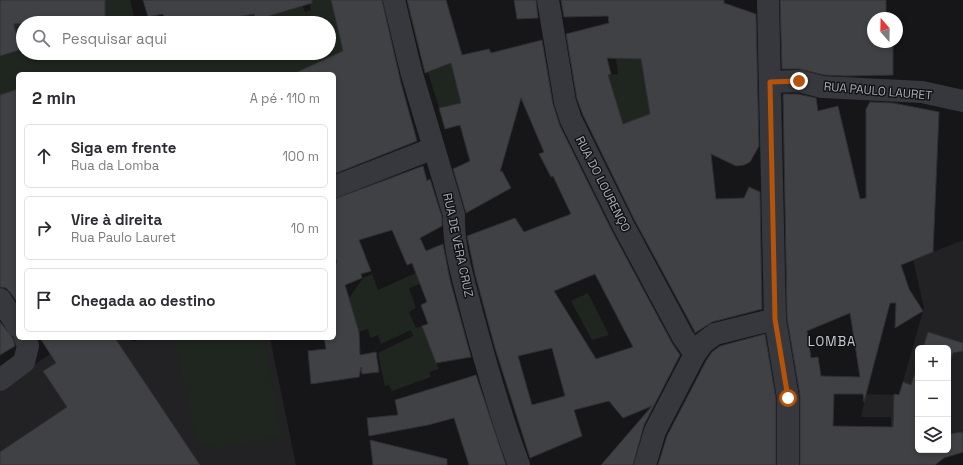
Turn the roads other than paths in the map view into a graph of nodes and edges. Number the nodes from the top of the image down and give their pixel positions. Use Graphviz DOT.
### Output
graph roads {
  1 [pos="394,0"];
  2 [pos="548,0"];
  3 [pos="768,0"];
  4 [pos="770,82"];
  5 [pos="963,101"];
  6 [pos="434,148"];
  7 [pos="336,186"];
  8 [pos="0,299"];
  9 [pos="775,319"];
  10 [pos="16,324"];
  11 [pos="26,340"];
  12 [pos="695,354"];
  13 [pos="0,380"];
  14 [pos="519,465"];
  15 [pos="646,465"];
  16 [pos="788,465"];
  1 -- 6 [label="street, RUA DE VERA CRUZ"];
  2 -- 12 [label="street, RUA DO LOURENÇO"];
  3 -- 4 [label="street"];
  4 -- 5 [label="street, RUA PAULO LAURET"];
  4 -- 9 [label="street"];
  6 -- 7 [label="street"];
  6 -- 14 [label="street, RUA DE VERA CRUZ"];
  8 -- 10 [label="street"];
  9 -- 12 [label="street"];
  9 -- 16 [label="street"];
  11 -- 13 [label="street"];
  12 -- 15 [label="street"];
}
